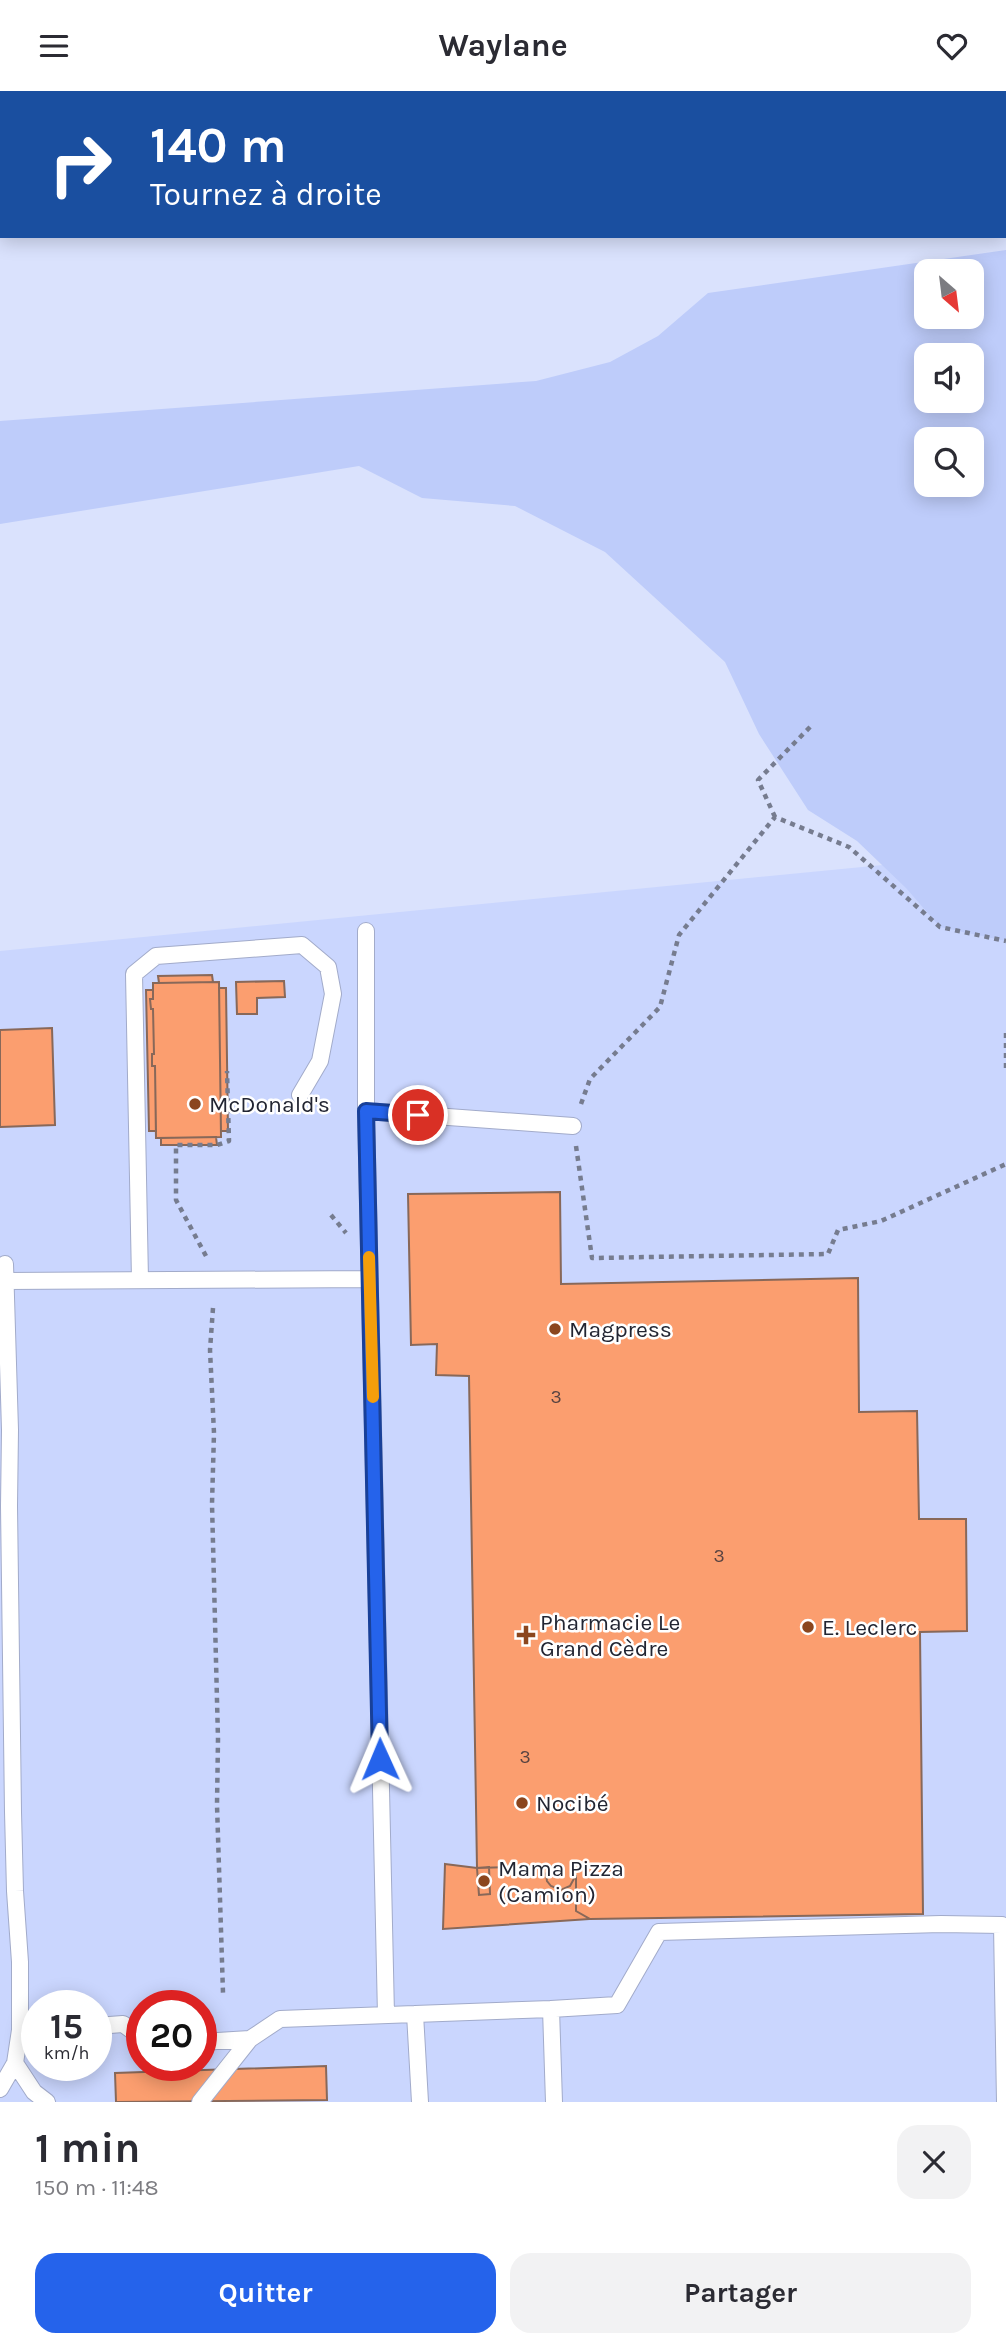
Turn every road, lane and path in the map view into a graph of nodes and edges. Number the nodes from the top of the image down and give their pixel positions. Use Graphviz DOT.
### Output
graph roads {
  1 [pos="813,724"];
  2 [pos="775,817"];
  3 [pos="366,931"];
  4 [pos="1006,941"];
  5 [pos="1006,1033"];
  6 [pos="227,1071"];
  7 [pos="1006,1072"];
  8 [pos="300,1095"];
  9 [pos="366,1111"];
  10 [pos="573,1126"];
  11 [pos="1006,1164"];
  12 [pos="210,1263"];
  13 [pos="370,1279"];
  14 [pos="140,1280"];
  15 [pos="212,1308"];
  16 [pos="23,1990"];
  17 [pos="223,1993"];
  18 [pos="551,2009"];
  19 [pos="415,2014"];
  20 [pos="386,2015"];
  21 [pos="250,2039"];
  22 [pos="217,2041"];
  23 [pos="21,2048"];
  24 [pos="15,2063"];
  25 [pos="0,2089"];
  26 [pos="47,2102"];
  27 [pos="201,2102"];
  28 [pos="421,2102"];
  29 [pos="554,2102"];
  30 [pos="1005,2102"];
  1 -- 2 [label="path"];
  2 -- 4 [label="path"];
  2 -- 10 [label="path"];
  3 -- 9 [label="lane"];
  5 -- 7 [label="path"];
  6 -- 12 [label="path"];
  8 -- 14 [label="lane"];
  9 -- 10 [label="lane"];
  9 -- 13 [label="lane"];
  10 -- 11 [label="path"];
  13 -- 14 [label="lane"];
  13 -- 20 [label="lane"];
  14 -- 16 [label="lane"];
  15 -- 17 [label="path"];
  18 -- 19 [label="lane"];
  18 -- 29 [label="lane"];
  18 -- 30 [label="lane"];
  19 -- 20 [label="lane"];
  19 -- 28 [label="lane"];
  20 -- 21 [label="lane"];
  21 -- 22 [label="lane"];
  21 -- 27 [label="lane"];
  23 -- 24 [label="lane"];
  24 -- 25 [label="lane"];
  24 -- 26 [label="lane"];
}
